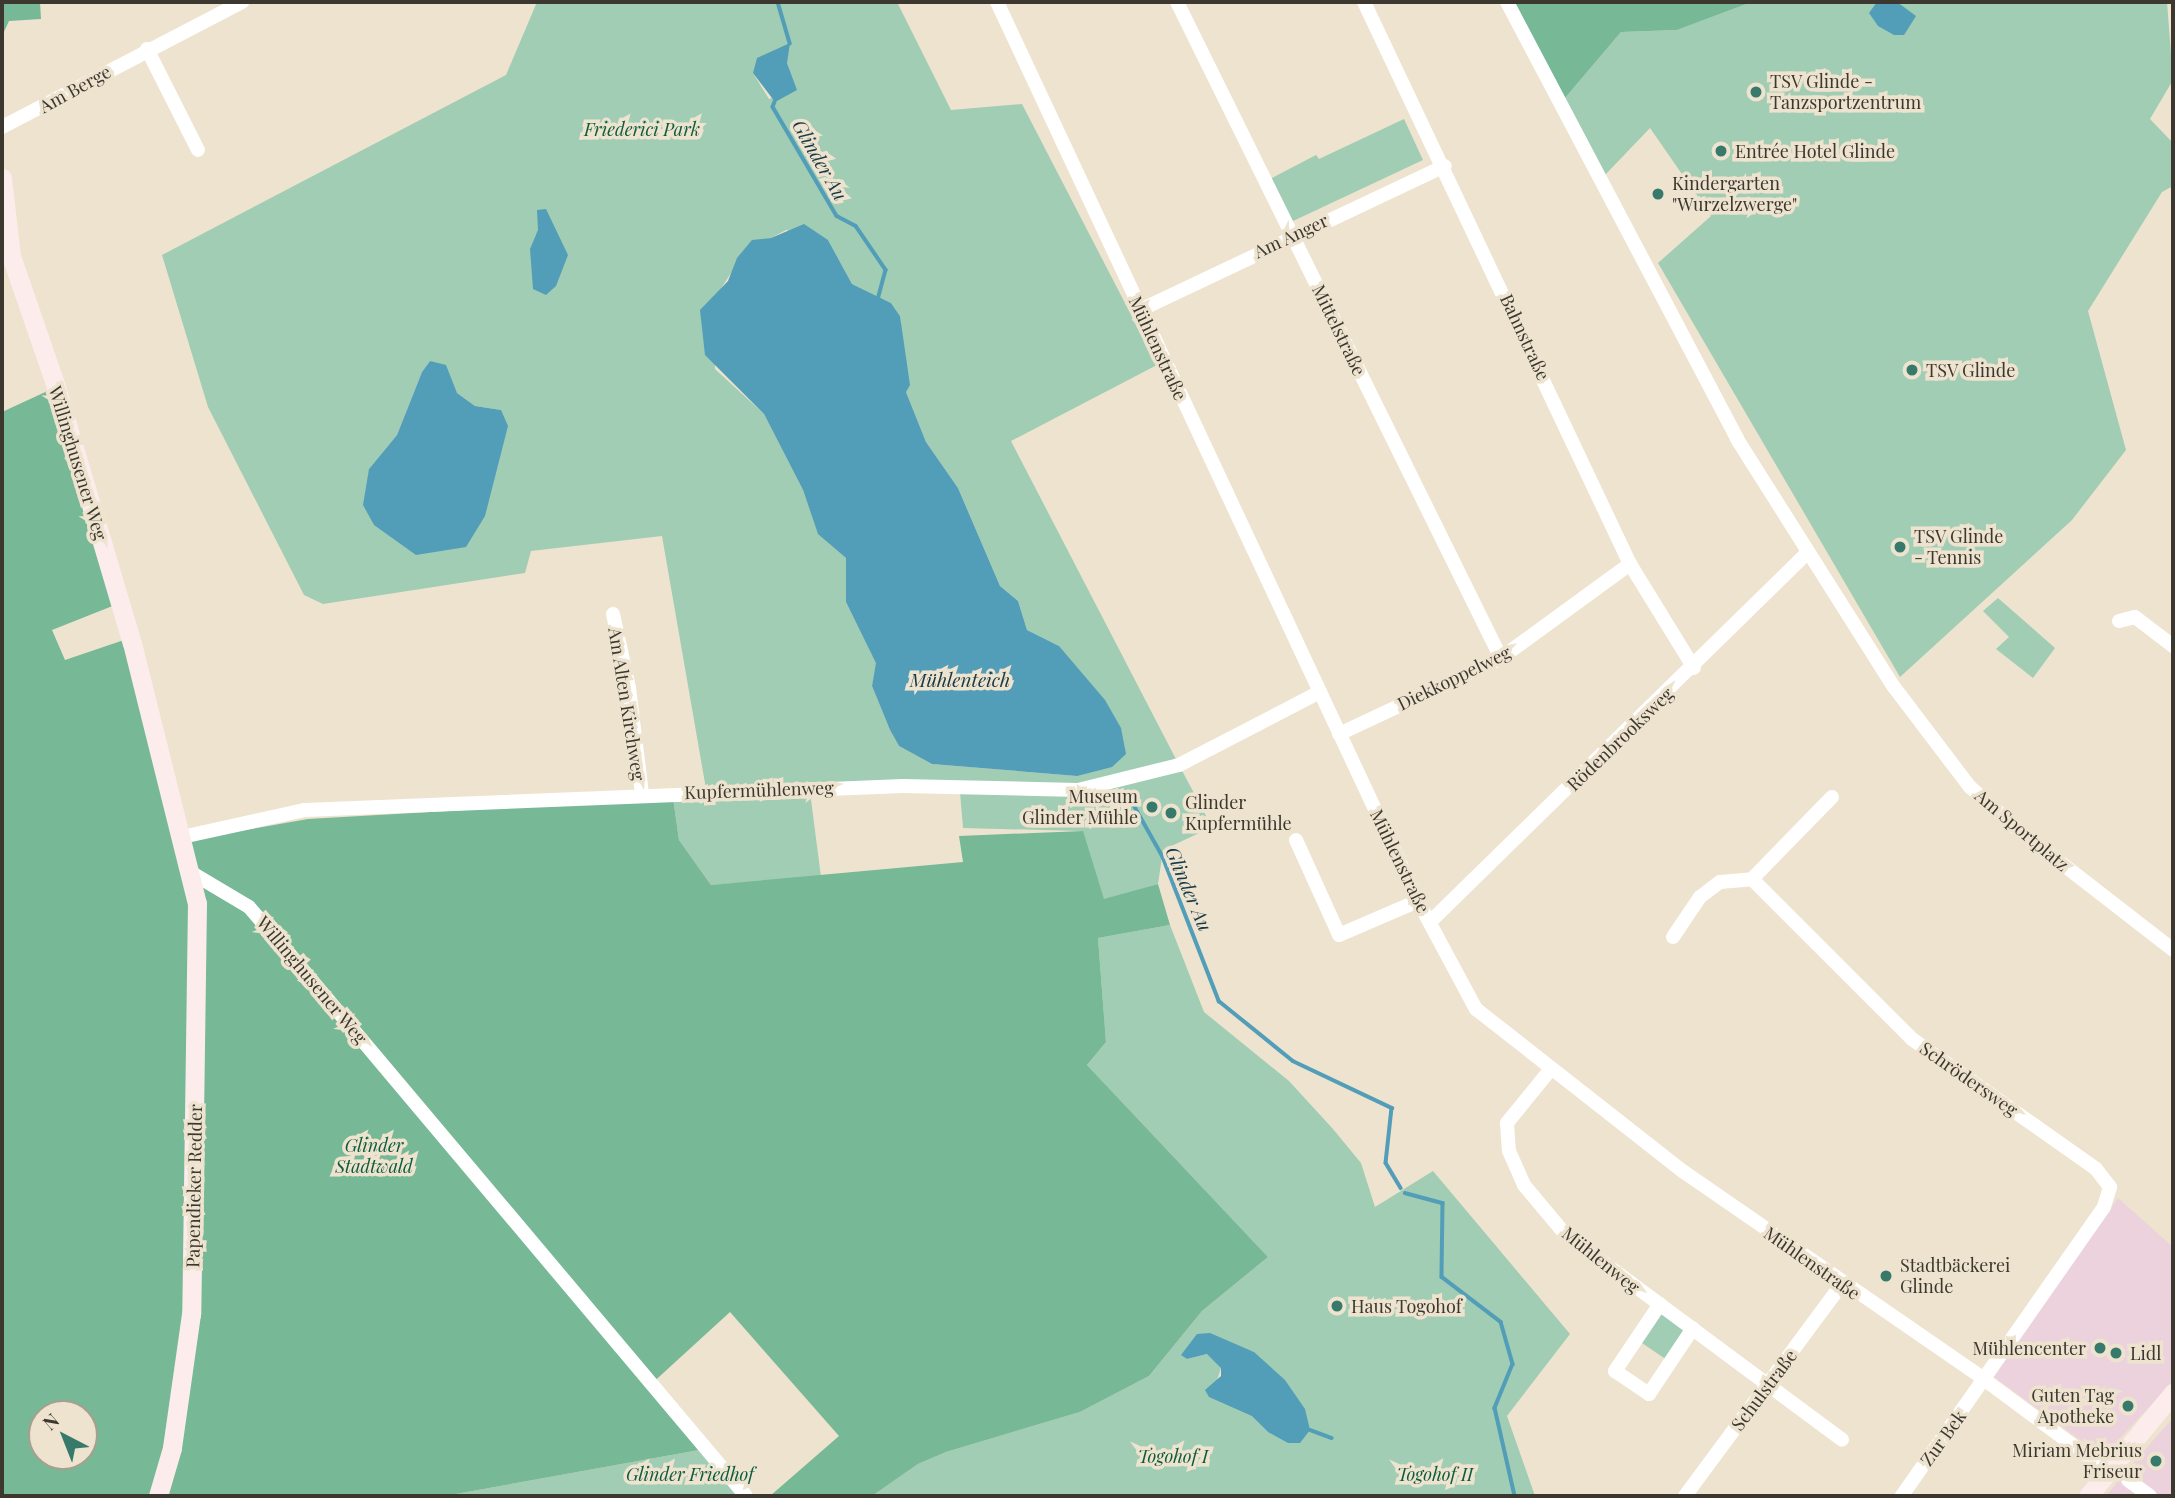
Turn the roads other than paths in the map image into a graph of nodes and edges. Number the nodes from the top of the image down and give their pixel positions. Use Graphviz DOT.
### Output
graph roads {
  1 [pos="242,2"];
  2 [pos="997,2"];
  3 [pos="1177,2"];
  4 [pos="1364,2"];
  5 [pos="1507,2"];
  6 [pos="147,49"];
  7 [pos="2,127"];
  8 [pos="198,150"];
  9 [pos="1445,166"];
  10 [pos="2,178"];
  11 [pos="4,228"];
  12 [pos="1292,234"];
  13 [pos="1140,310"];
  14 [pos="1806,554"];
  15 [pos="1630,564"];
  16 [pos="613,614"];
  17 [pos="2119,621"];
  18 [pos="2173,646"];
  19 [pos="1501,658"];
  20 [pos="1694,668"];
  21 [pos="1320,692"];
  22 [pos="1339,734"];
  23 [pos="642,794"];
  24 [pos="1832,797"];
  25 [pos="181,837"];
  26 [pos="1296,840"];
  27 [pos="192,873"];
  28 [pos="1752,879"];
  29 [pos="1418,901"];
  30 [pos="1430,922"];
  31 [pos="1673,937"];
  32 [pos="2173,950"];
  33 [pos="1550,1070"];
  34 [pos="1842,1284"];
  35 [pos="1660,1304"];
  36 [pos="1693,1328"];
  37 [pos="1985,1380"];
  38 [pos="1770,1383"];
  39 [pos="2173,1393"];
  40 [pos="1842,1440"];
  41 [pos="2106,1470"];
  42 [pos="2128,1480"];
  43 [pos="158,1496"];
  44 [pos="746,1496"];
  45 [pos="1687,1496"];
  46 [pos="1902,1496"];
  47 [pos="2088,1496"];
  48 [pos="2150,1496"];
  1 -- 6 [label="street, Am Berge"];
  2 -- 13 [label="street, Mühlenstraße"];
  3 -- 12 [label="street, Mittelstraße"];
  4 -- 9 [label="street, Bahnstraße"];
  5 -- 14 [label="street, Am Sportplatz"];
  6 -- 7 [label="street, Am Berge"];
  6 -- 8 [label="street"];
  9 -- 12 [label="street, Am Anger"];
  9 -- 15 [label="street, Bahnstraße"];
  10 -- 11 [label="street, Willinghusener Weg"];
  11 -- 25 [label="street, Willinghusener Weg"];
  12 -- 13 [label="street, Am Anger"];
  12 -- 19 [label="street, Mittelstraße"];
  13 -- 21 [label="street, Mühlenstraße"];
  14 -- 20 [label="street, Rödenbrooksweg"];
  14 -- 32 [label="street, Am Sportplatz"];
  15 -- 19 [label="street, Diekkoppelweg"];
  15 -- 20 [label="street, Bahnstraße"];
  16 -- 23 [label="street, Am Alten Kirchweg"];
  17 -- 18 [label="street"];
  19 -- 22 [label="street, Diekkoppelweg"];
  20 -- 30 [label="street, Rödenbrooksweg"];
  21 -- 22 [label="street, Mühlenstraße"];
  21 -- 23 [label="street, Kupfermühlenweg"];
  22 -- 29 [label="street, Mühlenstraße"];
  23 -- 25 [label="street, Kupfermühlenweg"];
  24 -- 28 [label="street"];
  25 -- 27 [label="street, Willinghusener Weg"];
  26 -- 29 [label="street"];
  27 -- 43 [label="street, Papendieker Redder"];
  27 -- 44 [label="street, Willinghusener Weg"];
  28 -- 31 [label="street"];
  28 -- 37 [label="street, Schrödersweg"];
  29 -- 30 [label="street, Mühlenstraße"];
  30 -- 33 [label="street, Mühlenstraße"];
  33 -- 34 [label="street, Mühlenstraße"];
  33 -- 35 [label="street, Mühlenweg"];
  34 -- 37 [label="street, Mühlenstraße"];
  34 -- 38 [label="street, Schulstraße"];
  35 -- 36 [label="street, Mühlenweg"];
  35 -- 36 [label="street"];
  36 -- 38 [label="street, Mühlenweg"];
  37 -- 41 [label="street, Mühlenstraße"];
  37 -- 46 [label="street, Zur Bek"];
  38 -- 40 [label="street, Mühlenweg"];
  38 -- 45 [label="street, Schulstraße"];
  39 -- 41 [label="street"];
  41 -- 47 [label="street"];
  42 -- 48 [label="street"];
}
